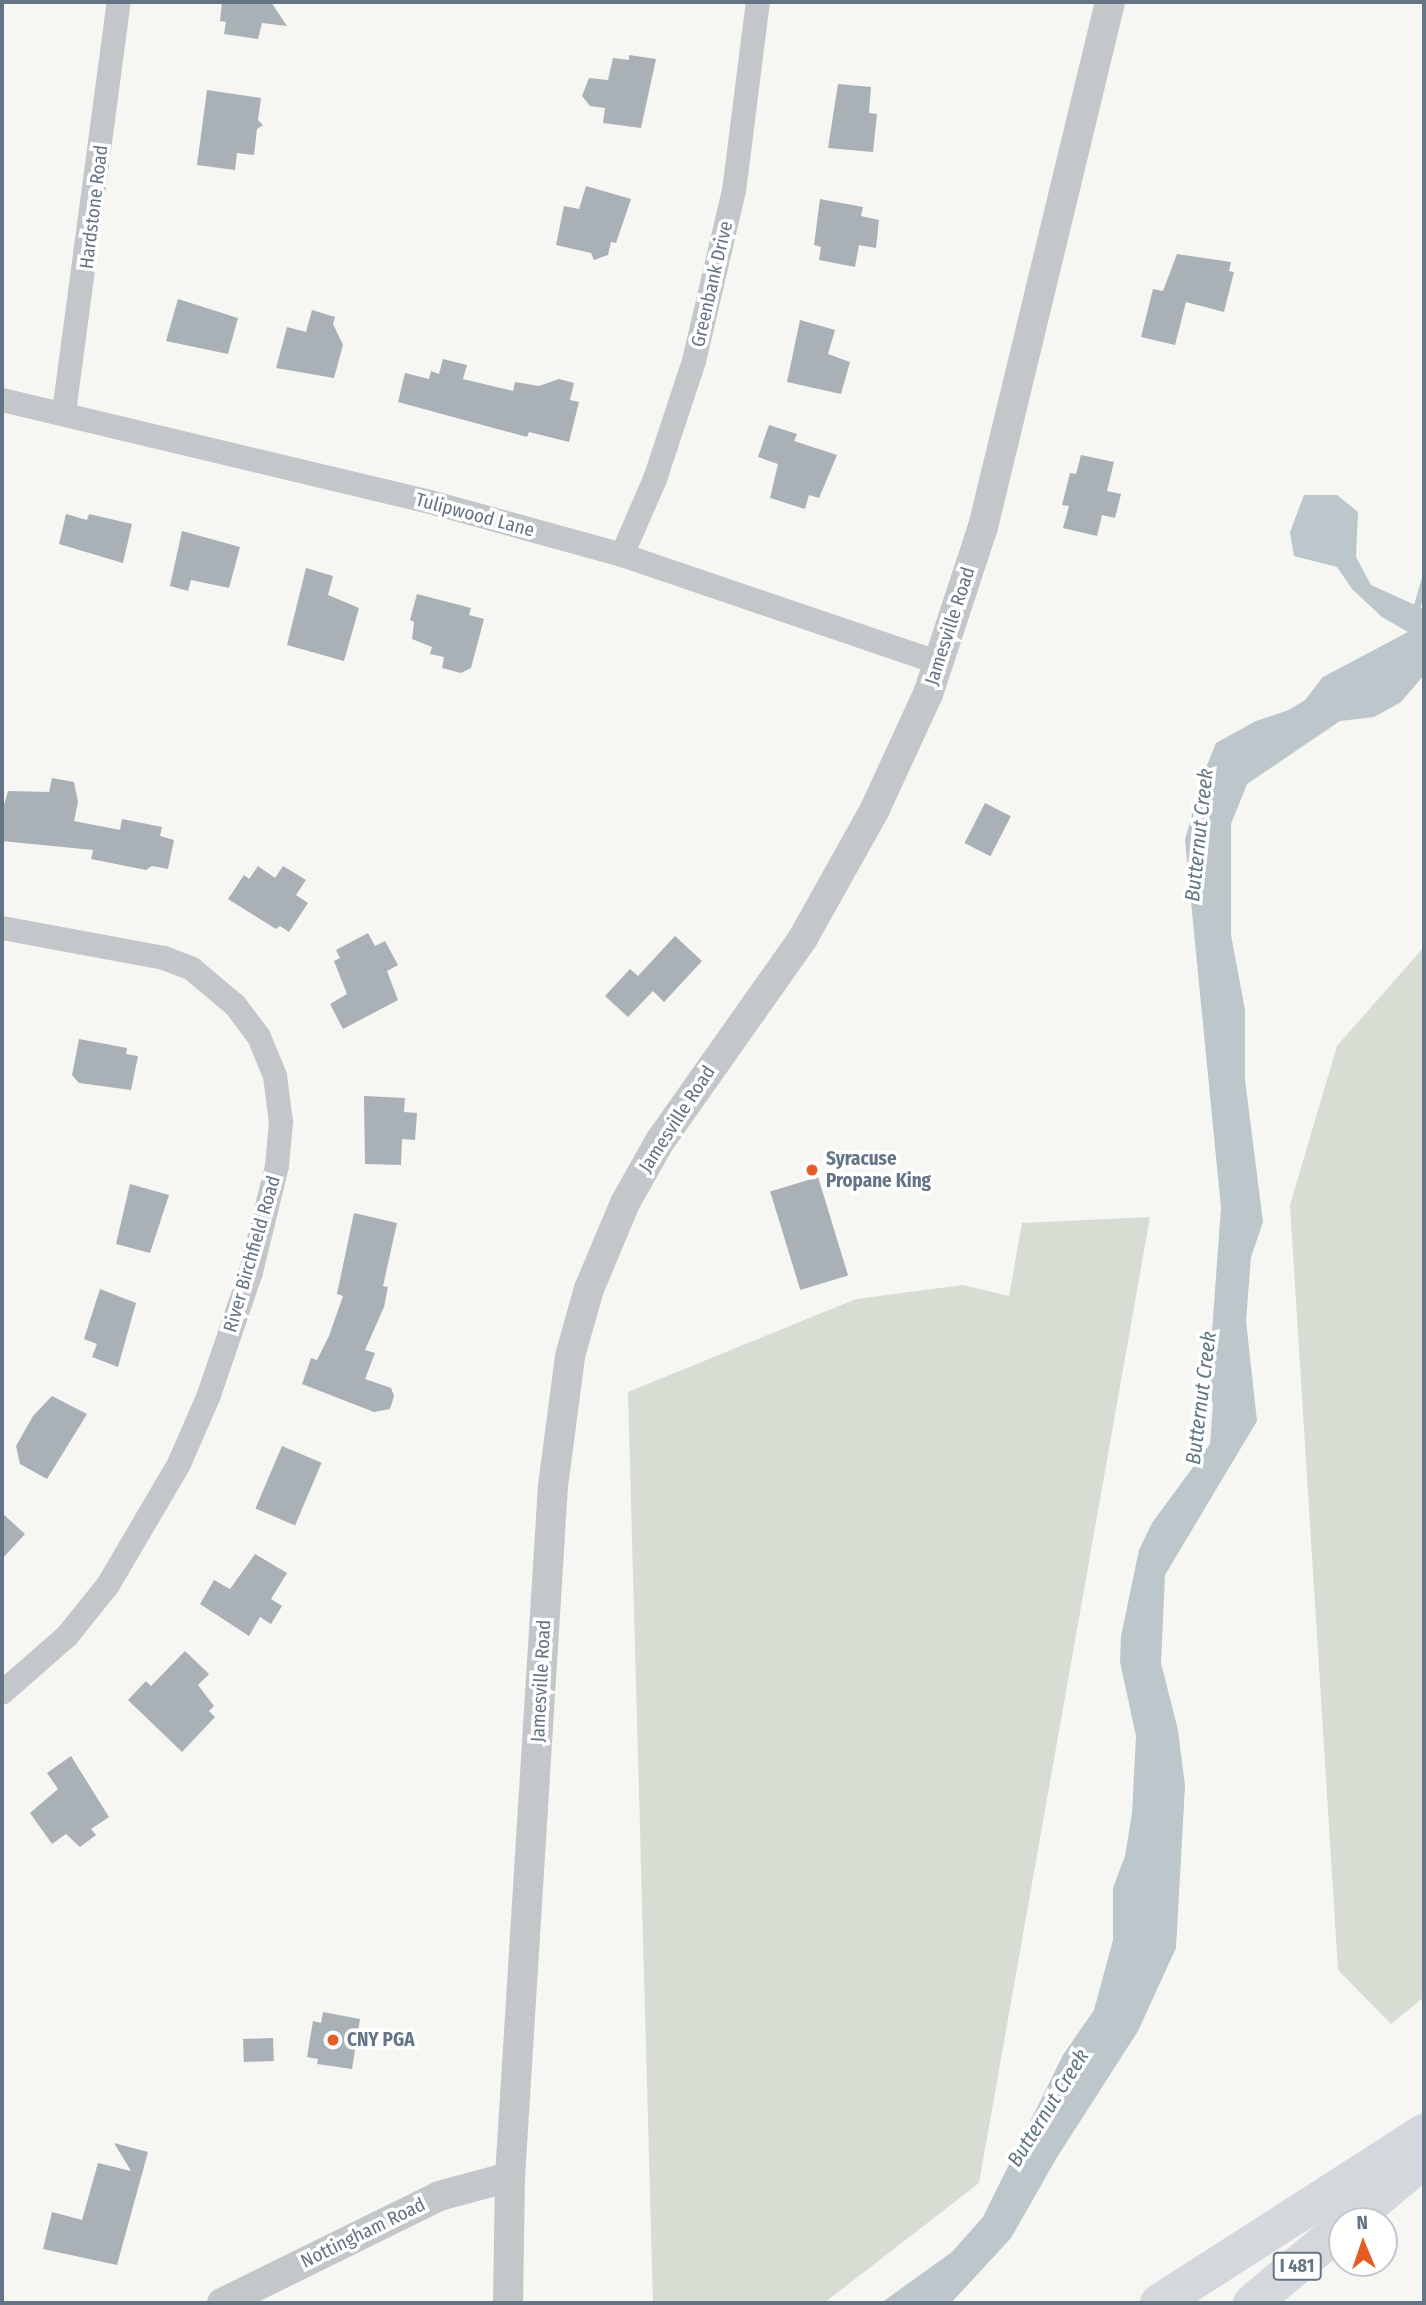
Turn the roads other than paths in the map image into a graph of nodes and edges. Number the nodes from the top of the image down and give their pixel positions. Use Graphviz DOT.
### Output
graph roads {
  1 [pos="119,2"];
  2 [pos="758,2"];
  3 [pos="1110,2"];
  4 [pos="2,400"];
  5 [pos="64,412"];
  6 [pos="622,555"];
  7 [pos="939,663"];
  8 [pos="2,928"];
  9 [pos="2,1693"];
  10 [pos="1424,2133"];
  11 [pos="1424,2159"];
  12 [pos="510,2177"];
  13 [pos="1367,2207"];
  14 [pos="1328,2240"];
  15 [pos="222,2303"];
  16 [pos="508,2303"];
  17 [pos="1159,2303"];
  18 [pos="1252,2303"];
  1 -- 5 [label="street, Hardstone Road"];
  2 -- 6 [label="street, Greenbank Drive"];
  3 -- 7 [label="street, Jamesville Road"];
  4 -- 5 [label="street, Tulipwood Lane"];
  5 -- 6 [label="street, Tulipwood Lane"];
  6 -- 7 [label="street, Tulipwood Lane"];
  7 -- 12 [label="street, Jamesville Road"];
  8 -- 9 [label="street, River Birchfield Road"];
  10 -- 17 [label="highway"];
  11 -- 13 [label="highway"];
  12 -- 15 [label="street, Nottingham Road"];
  12 -- 16 [label="street, Jamesville Road"];
  14 -- 18 [label="highway, I 481"];
}
